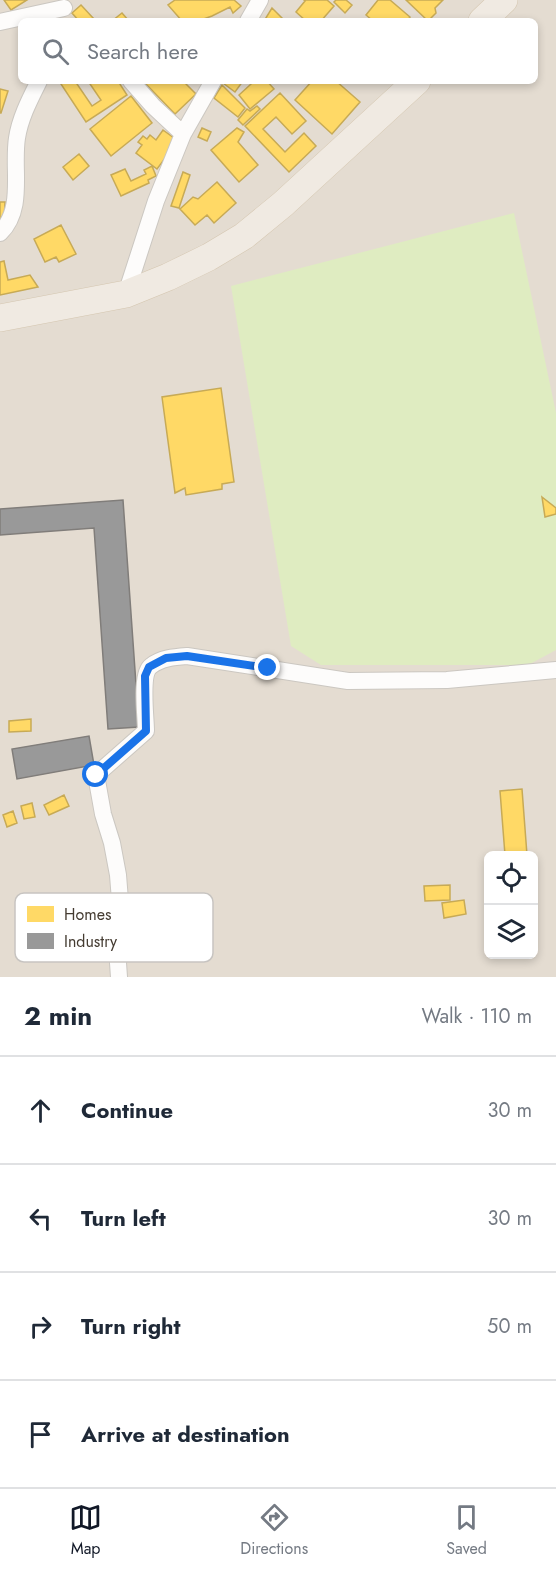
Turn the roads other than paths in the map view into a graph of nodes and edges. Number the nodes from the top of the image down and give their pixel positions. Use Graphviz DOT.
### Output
graph roads {
  1 [pos="260,0"];
  2 [pos="63,10"];
  3 [pos="21,18"];
  4 [pos="250,18"];
  5 [pos="18,19"];
  6 [pos="0,22"];
  7 [pos="38,84"];
  8 [pos="133,84"];
  9 [pos="211,84"];
  10 [pos="414,84"];
  11 [pos="183,134"];
  12 [pos="0,233"];
  13 [pos="126,294"];
  14 [pos="0,318"];
  15 [pos="556,670"];
  16 [pos="119,893"];
  17 [pos="118,962"];
  18 [pos="119,977"];
  1 -- 4 [label="street"];
  2 -- 3 [label="street"];
  5 -- 6 [label="street"];
  7 -- 12 [label="street"];
  8 -- 11 [label="street"];
  9 -- 11 [label="street"];
  10 -- 13 [label="main road"];
  11 -- 13 [label="street"];
  13 -- 14 [label="main road"];
  15 -- 16 [label="street"];
  17 -- 18 [label="street"];
}
